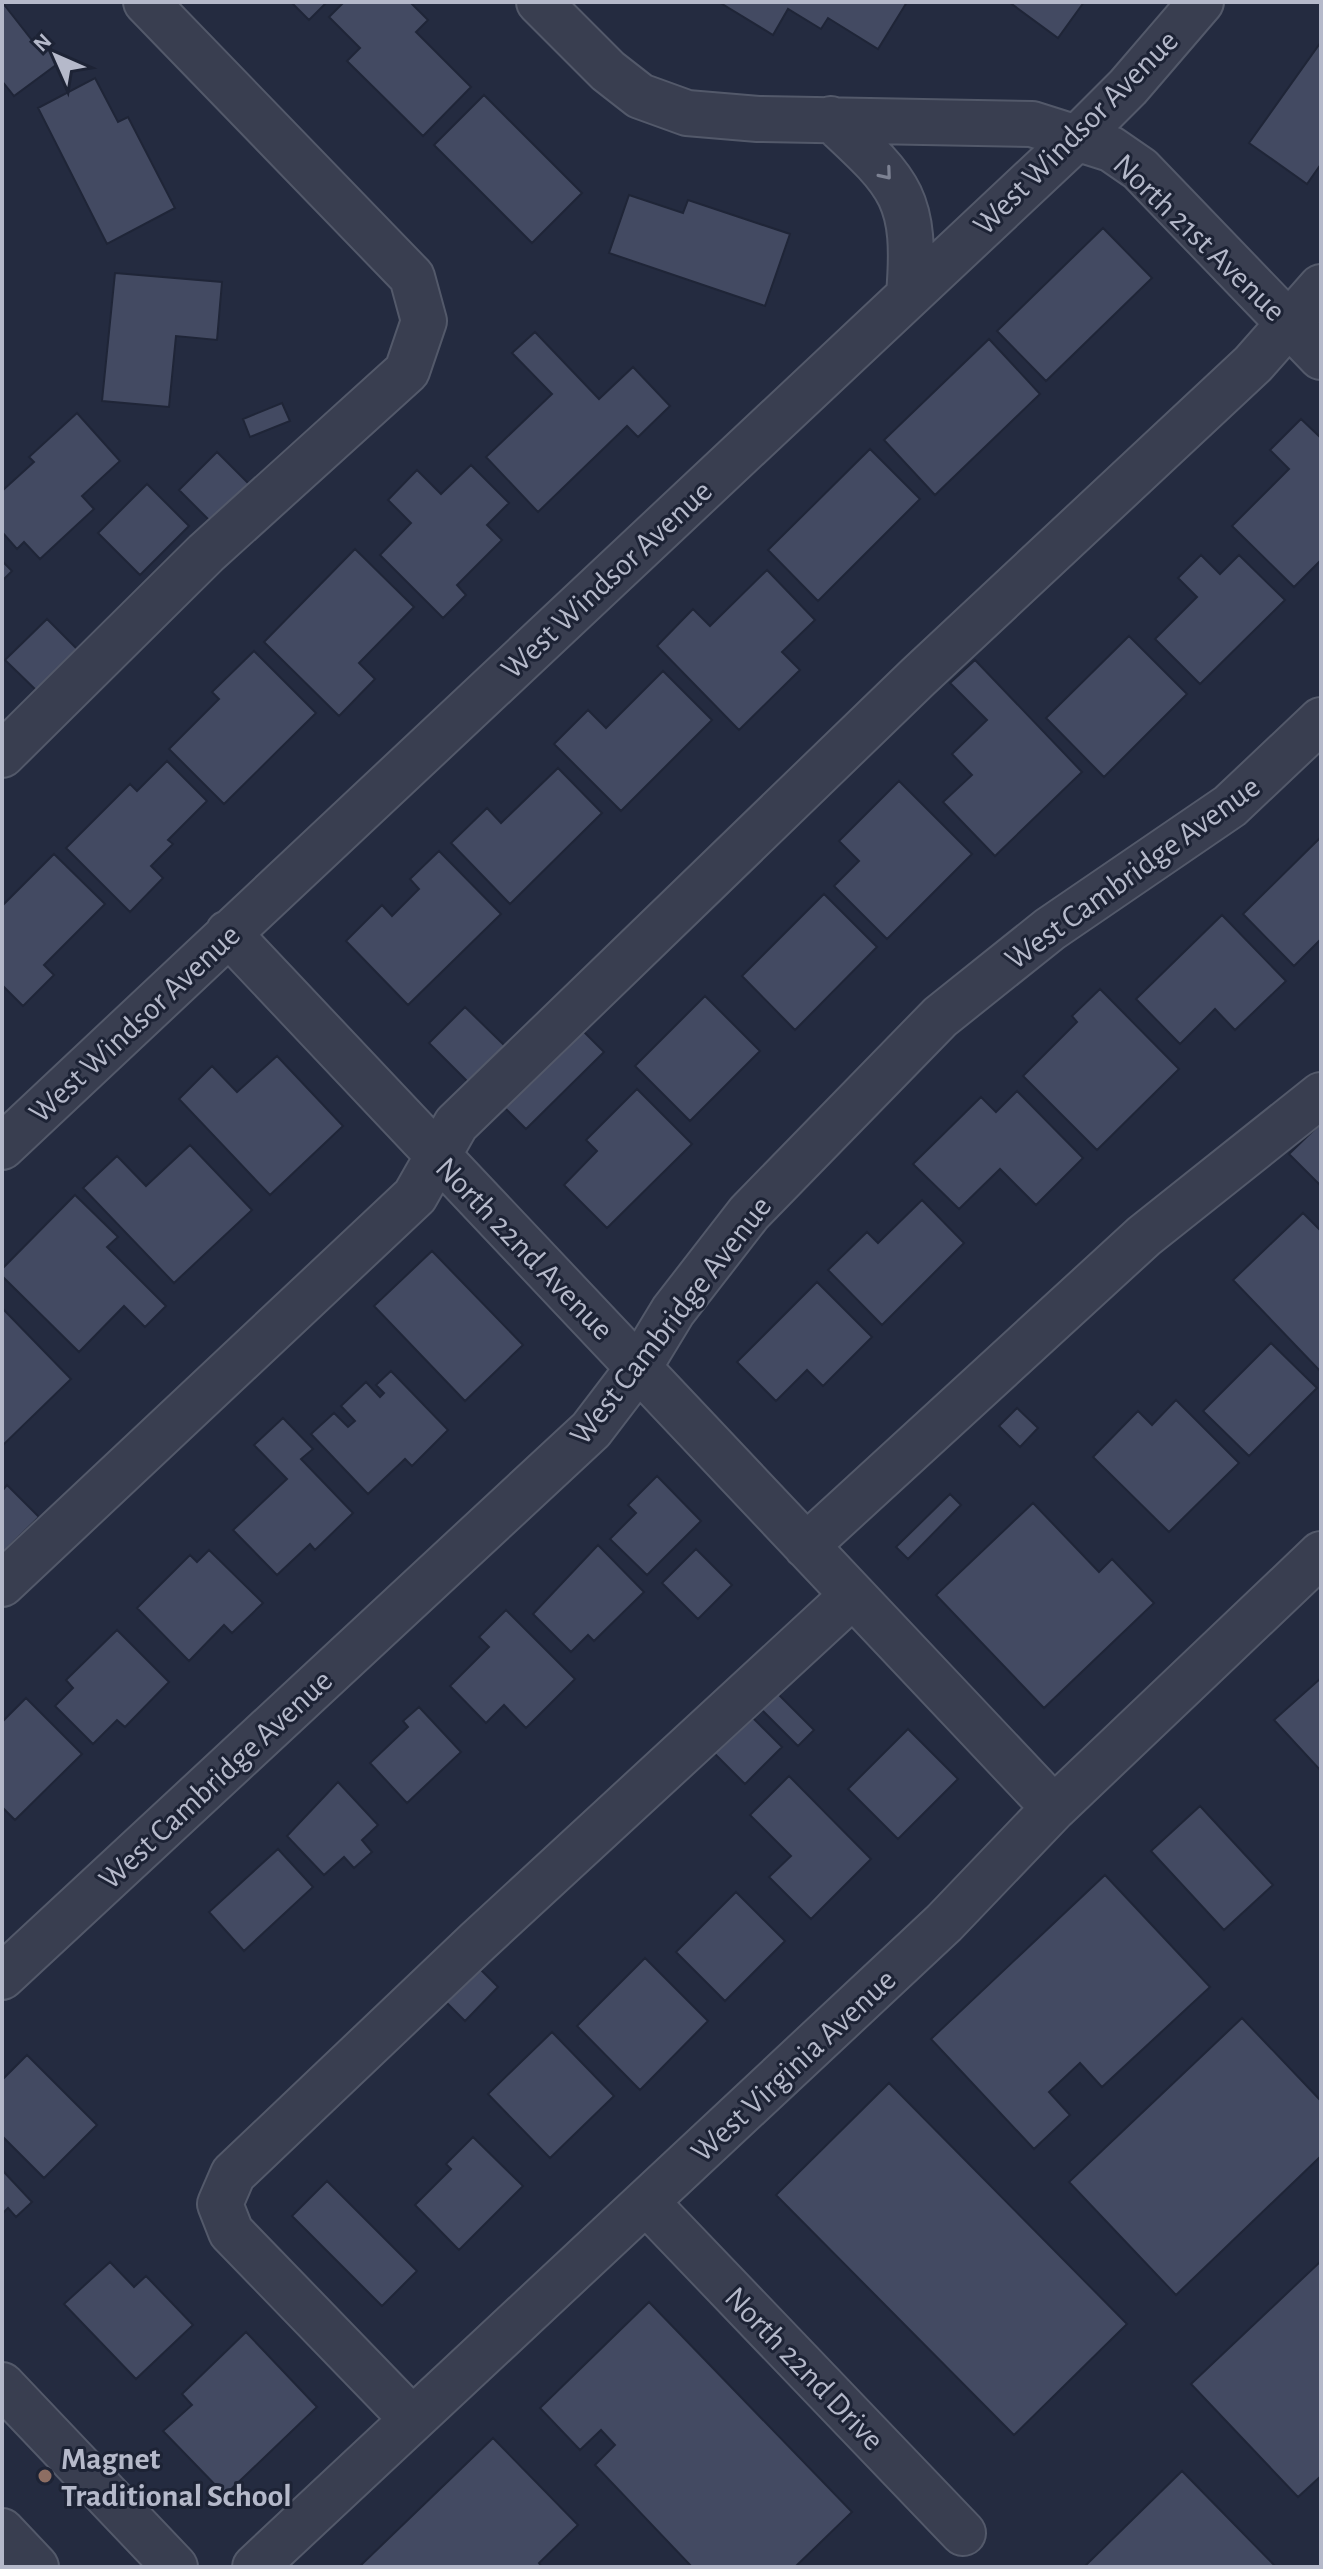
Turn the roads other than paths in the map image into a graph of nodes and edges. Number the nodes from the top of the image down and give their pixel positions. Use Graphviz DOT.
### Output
graph roads {
  1 [pos="146,2"];
  2 [pos="539,2"];
  3 [pos="1201,2"];
  4 [pos="831,119"];
  5 [pos="1079,136"];
  6 [pos="1321,287"];
  7 [pos="909,295"];
  8 [pos="1289,324"];
  9 [pos="1321,357"];
  10 [pos="1321,720"];
  11 [pos="2,755"];
  12 [pos="228,933"];
  13 [pos="1321,1095"];
  14 [pos="2,1147"];
  15 [pos="437,1157"];
  16 [pos="639,1367"];
  17 [pos="806,1546"];
  18 [pos="1321,1554"];
  19 [pos="2,1584"];
  20 [pos="852,1596"];
  21 [pos="1054,1808"];
  22 [pos="2,1977"];
  23 [pos="646,2202"];
  24 [pos="2,2385"];
  25 [pos="412,2419"];
  26 [pos="2,2531"];
  27 [pos="963,2533"];
  28 [pos="36,2567"];
  29 [pos="175,2567"];
  30 [pos="255,2567"];
  1 -- 11 [label="street"];
  2 -- 4 [label="street, North 21st Avenue"];
  3 -- 5 [label="street, West Windsor Avenue"];
  4 -- 5 [label="street, North 21st Avenue"];
  4 -- 7 [label="street, one-way"];
  5 -- 7 [label="street, West Windsor Avenue"];
  5 -- 8 [label="street, North 21st Avenue"];
  6 -- 8 [label="street"];
  7 -- 12 [label="street, West Windsor Avenue"];
  8 -- 9 [label="street, North 21st Avenue"];
  8 -- 15 [label="street"];
  10 -- 16 [label="street, West Cambridge Avenue"];
  12 -- 14 [label="street, West Windsor Avenue"];
  12 -- 15 [label="street, North 22nd Avenue"];
  13 -- 17 [label="street"];
  15 -- 16 [label="street, North 22nd Avenue"];
  15 -- 19 [label="street"];
  16 -- 17 [label="street, North 22nd Avenue"];
  16 -- 22 [label="street, West Cambridge Avenue"];
  17 -- 20 [label="street, North 22nd Avenue"];
  18 -- 21 [label="street, West Virginia Avenue"];
  20 -- 21 [label="street, North 22nd Avenue"];
  20 -- 25 [label="street"];
  21 -- 23 [label="street, West Virginia Avenue"];
  23 -- 25 [label="street, West Virginia Avenue"];
  23 -- 27 [label="street, North 22nd Drive"];
  24 -- 29 [label="street"];
  25 -- 30 [label="street, West Virginia Avenue"];
  26 -- 28 [label="street"];
}
